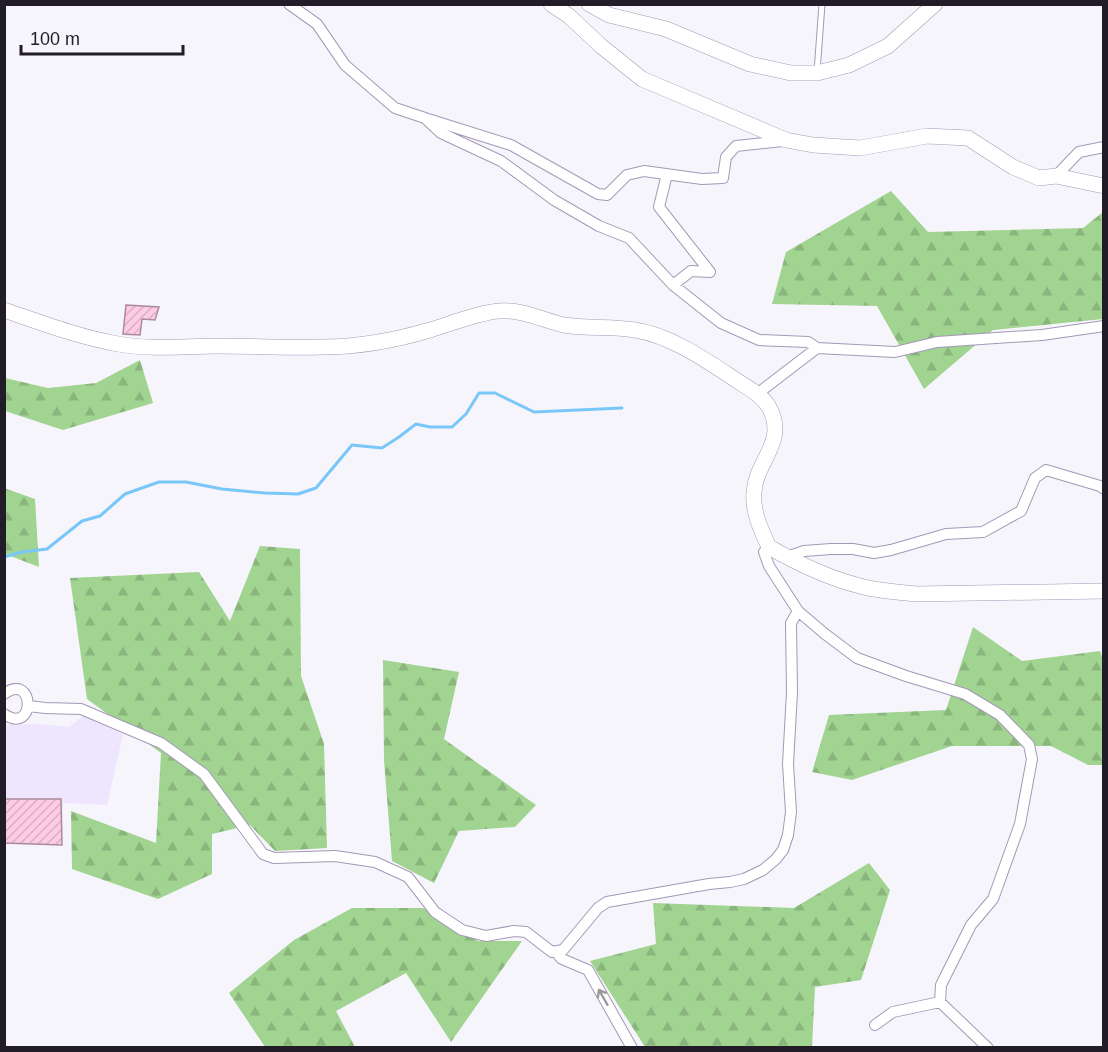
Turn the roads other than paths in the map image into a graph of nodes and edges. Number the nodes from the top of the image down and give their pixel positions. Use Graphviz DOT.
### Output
graph roads {
  1 [pos="289,4"];
  2 [pos="550,4"];
  3 [pos="589,4"];
  4 [pos="822,4"];
  5 [pos="935,4"];
  6 [pos="817,73"];
  7 [pos="425,118"];
  8 [pos="786,140"];
  9 [pos="1104,147"];
  10 [pos="667,174"];
  11 [pos="1056,176"];
  12 [pos="1104,186"];
  13 [pos="673,285"];
  14 [pos="4,310"];
  15 [pos="1104,326"];
  16 [pos="817,348"];
  17 [pos="757,394"];
  18 [pos="1104,489"];
  19 [pos="769,547"];
  20 [pos="787,557"];
  21 [pos="1104,591"];
  22 [pos="798,611"];
  23 [pos="4,694"];
  24 [pos="29,706"];
  25 [pos="4,714"];
  26 [pos="559,952"];
  27 [pos="940,1002"];
  28 [pos="875,1025"];
  29 [pos="632,1047"];
  30 [pos="988,1047"];
  1 -- 7 [label="street"];
  2 -- 8 [label="street"];
  3 -- 6 [label="street"];
  4 -- 6 [label="lane"];
  5 -- 6 [label="street"];
  7 -- 10 [label="street"];
  7 -- 13 [label="street"];
  8 -- 10 [label="street"];
  8 -- 11 [label="street"];
  9 -- 11 [label="street"];
  10 -- 13 [label="street"];
  11 -- 12 [label="street"];
  13 -- 16 [label="street"];
  14 -- 17 [label="street"];
  15 -- 16 [label="street"];
  16 -- 17 [label="street"];
  17 -- 19 [label="street"];
  18 -- 20 [label="street"];
  19 -- 20 [label="street"];
  19 -- 22 [label="street"];
  20 -- 21 [label="street"];
  22 -- 26 [label="street"];
  22 -- 27 [label="street"];
  23 -- 24 [label="street"];
  24 -- 25 [label="street"];
  24 -- 26 [label="street"];
  29 -- 26 [label="street, one-way"];
  27 -- 28 [label="street"];
  27 -- 30 [label="street"];
}
